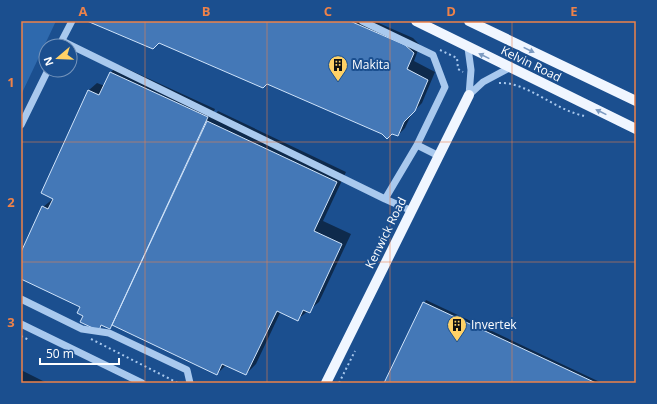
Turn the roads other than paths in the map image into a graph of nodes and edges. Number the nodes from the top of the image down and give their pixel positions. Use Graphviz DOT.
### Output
graph roads {
  1 [pos="72,21"];
  2 [pos="362,21"];
  3 [pos="416,21"];
  4 [pos="469,21"];
  5 [pos="64,38"];
  6 [pos="468,48"];
  7 [pos="78,52"];
  8 [pos="510,68"];
  9 [pos="44,78"];
  10 [pos="470,95"];
  11 [pos="636,101"];
  12 [pos="21,126"];
  13 [pos="636,129"];
  14 [pos="417,145"];
  15 [pos="439,156"];
  16 [pos="385,198"];
  17 [pos="412,211"];
  18 [pos="21,299"];
  19 [pos="21,324"];
  20 [pos="142,383"];
  21 [pos="190,383"];
  22 [pos="326,383"];
  1 -- 5 [label="street"];
  2 -- 14 [label="street"];
  3 -- 6 [label="main road, Kelvin Road"];
  4 -- 11 [label="main road, Kelvin Road, one-way"];
  8 -- 6 [label="main road, Kelvin Road, one-way"];
  6 -- 10 [label="street, Kenwick Road"];
  7 -- 16 [label="street"];
  8 -- 10 [label="street, Kenwick Road"];
  13 -- 8 [label="main road, Kelvin Road, one-way"];
  9 -- 12 [label="street"];
  10 -- 15 [label="main road, Kenwick Road"];
  14 -- 15 [label="street"];
  14 -- 16 [label="street"];
  15 -- 17 [label="main road, Kenwick Road"];
  16 -- 17 [label="street"];
  17 -- 22 [label="main road, Kenwick Road"];
  18 -- 21 [label="street"];
  19 -- 20 [label="street"];
}
